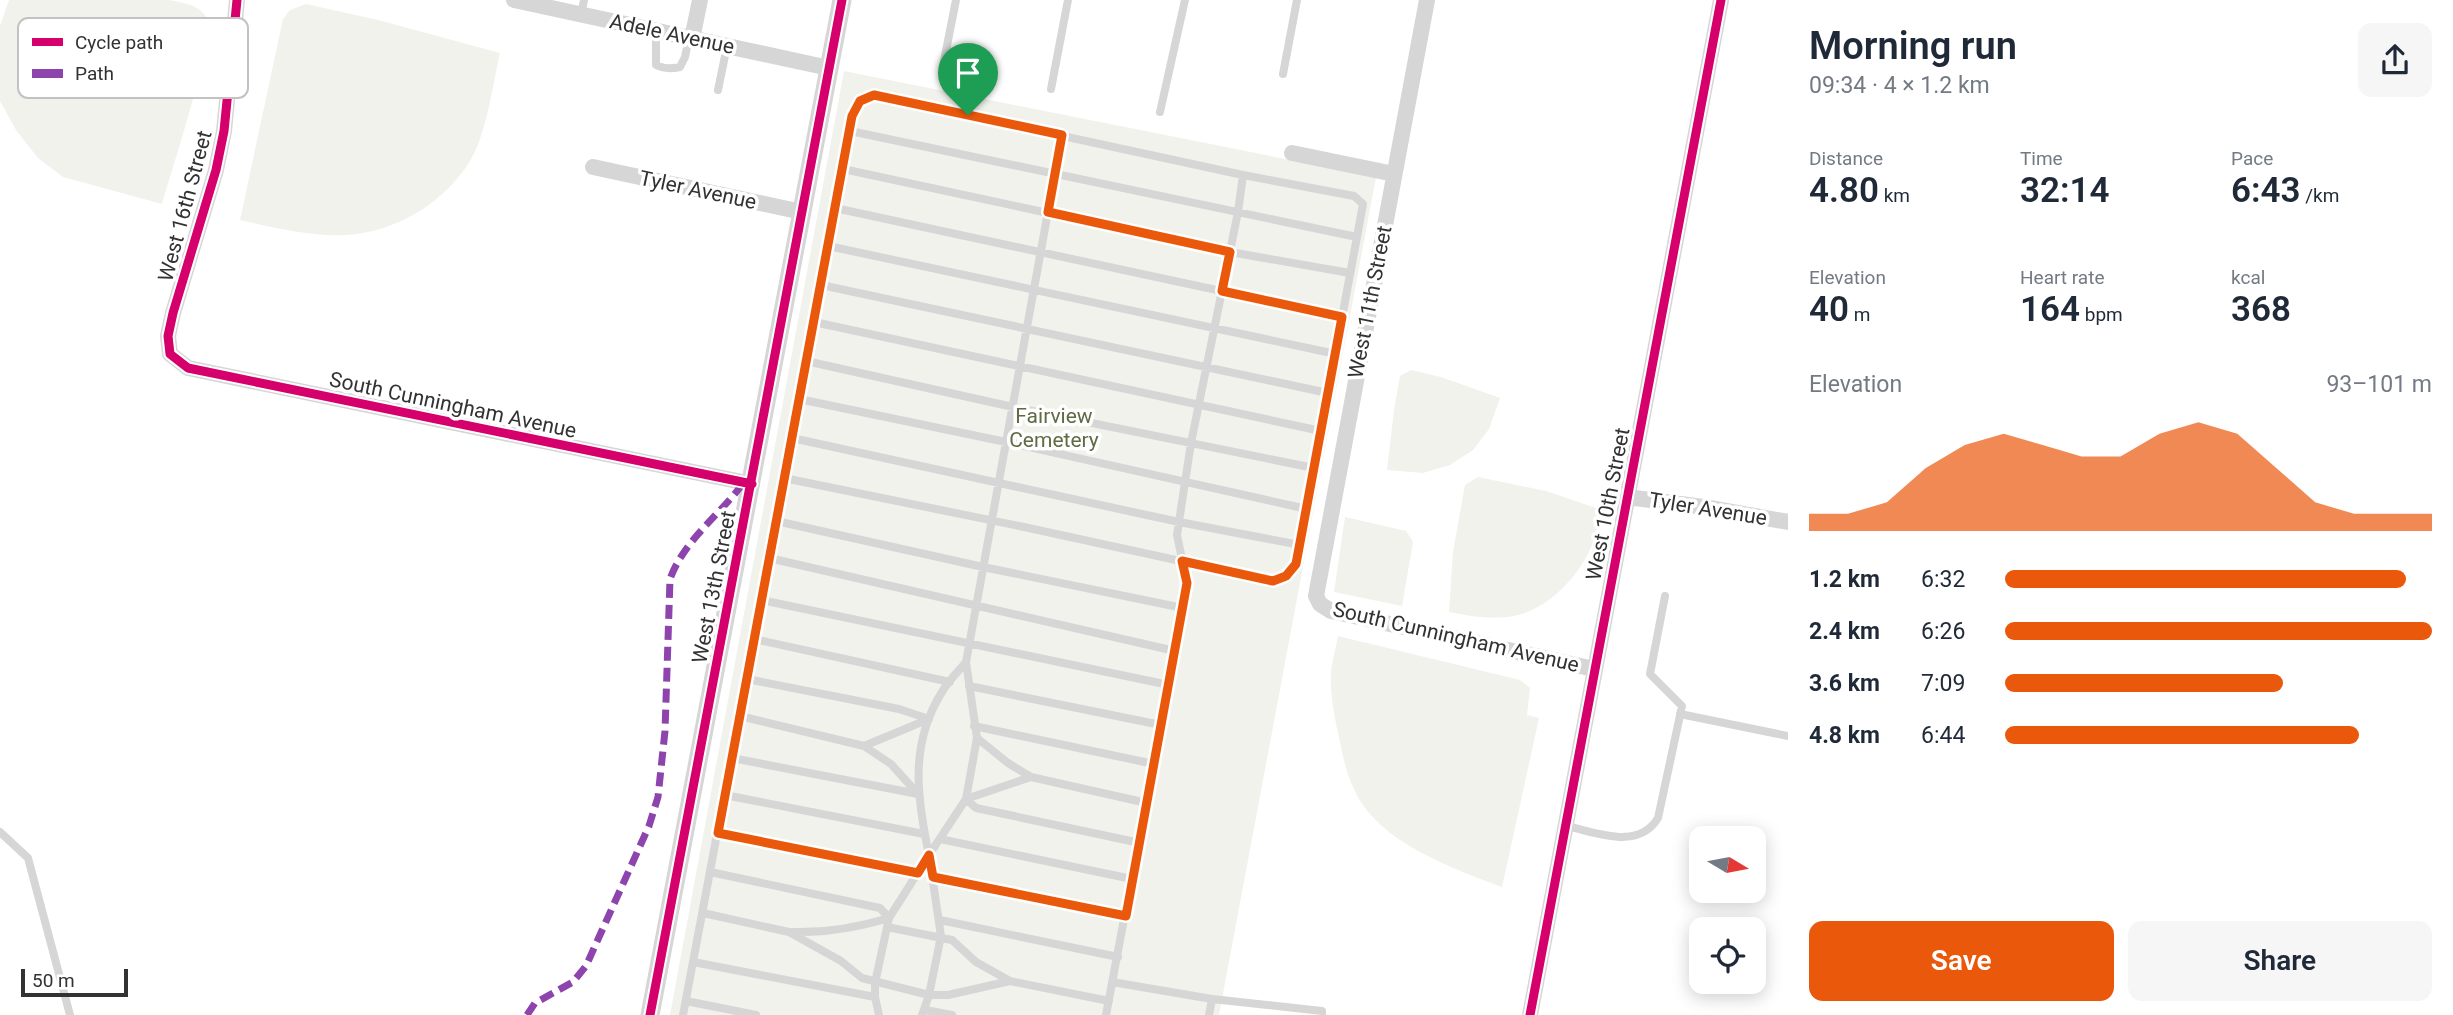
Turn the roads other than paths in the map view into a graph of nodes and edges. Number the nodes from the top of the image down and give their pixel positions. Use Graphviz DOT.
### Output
graph roads {
  1 [pos="237,0"];
  2 [pos="514,0"];
  3 [pos="700,0"];
  4 [pos="842,0"];
  5 [pos="956,0"];
  6 [pos="1068,0"];
  7 [pos="1185,0"];
  8 [pos="1297,0"];
  9 [pos="1427,0"];
  10 [pos="1721,0"];
  11 [pos="582,7"];
  12 [pos="235,18"];
  13 [pos="656,31"];
  14 [pos="690,39"];
  15 [pos="727,46"];
  16 [pos="943,66"];
  17 [pos="829,68"];
  18 [pos="1283,74"];
  19 [pos="1051,89"];
  20 [pos="718,90"];
  21 [pos="227,98"];
  22 [pos="1160,112"];
  23 [pos="850,131"];
  24 [pos="1062,135"];
  25 [pos="1292,153"];
  26 [pos="593,167"];
  27 [pos="843,169"];
  28 [pos="1055,174"];
  29 [pos="1394,174"];
  30 [pos="1243,175"];
  31 [pos="835,208"];
  32 [pos="802,212"];
  33 [pos="1048,212"];
  34 [pos="1238,212"];
  35 [pos="1357,237"];
  36 [pos="828,246"];
  37 [pos="1041,251"];
  38 [pos="1230,252"];
  39 [pos="1350,274"];
  40 [pos="821,285"];
  41 [pos="1034,290"];
  42 [pos="1222,291"];
  43 [pos="1342,317"];
  44 [pos="814,322"];
  45 [pos="1214,327"];
  46 [pos="1027,331"];
  47 [pos="169,336"];
  48 [pos="1336,354"];
  49 [pos="806,361"];
  50 [pos="1020,368"];
  51 [pos="1206,368"];
  52 [pos="1328,393"];
  53 [pos="799,399"];
  54 [pos="1199,404"];
  55 [pos="1013,407"];
  56 [pos="1321,431"];
  57 [pos="792,438"];
  58 [pos="1006,442"];
  59 [pos="1191,443"];
  60 [pos="1314,468"];
  61 [pos="784,478"];
  62 [pos="999,483"];
  63 [pos="1185,483"];
  64 [pos="752,484"];
  65 [pos="1627,497"];
  66 [pos="1307,509"];
  67 [pos="992,520"];
  68 [pos="776,521"];
  69 [pos="1179,522"];
  70 [pos="1788,522"];
  71 [pos="1300,545"];
  72 [pos="769,558"];
  73 [pos="1182,561"];
  74 [pos="983,567"];
  75 [pos="1665,596"];
  76 [pos="761,600"];
  77 [pos="1320,604"];
  78 [pos="976,607"];
  79 [pos="1183,608"];
  80 [pos="754,639"];
  81 [pos="969,645"];
  82 [pos="1175,651"];
  83 [pos="966,662"];
  84 [pos="1594,669"];
  85 [pos="747,679"];
  86 [pos="950,682"];
  87 [pos="1169,685"];
  88 [pos="969,686"];
  89 [pos="1681,714"];
  90 [pos="740,716"];
  91 [pos="929,719"];
  92 [pos="1161,725"];
  93 [pos="974,726"];
  94 [pos="1788,736"];
  95 [pos="977,738"];
  96 [pos="864,746"];
  97 [pos="732,758"];
  98 [pos="1154,764"];
  99 [pos="1031,777"];
  100 [pos="918,794"];
  101 [pos="725,795"];
  102 [pos="966,799"];
  103 [pos="1147,803"];
  104 [pos="1566,826"];
  105 [pos="0,832"];
  106 [pos="718,833"];
  107 [pos="924,834"];
  108 [pos="940,839"];
  109 [pos="1140,844"];
  110 [pos="929,855"];
  111 [pos="710,872"];
  112 [pos="918,873"];
  113 [pos="933,877"];
  114 [pos="1132,879"];
  115 [pos="703,913"];
  116 [pos="1126,916"];
  117 [pos="940,920"];
  118 [pos="888,922"];
  119 [pos="789,932"];
  120 [pos="941,936"];
  121 [pos="1118,957"];
  122 [pos="694,962"];
  123 [pos="1010,981"];
  124 [pos="1112,982"];
  125 [pos="875,983"];
  126 [pos="929,995"];
  127 [pos="875,998"];
  128 [pos="1212,999"];
  129 [pos="686,1001"];
  130 [pos="1109,1001"];
  131 [pos="923,1012"];
  132 [pos="70,1015"];
  133 [pos="650,1015"];
  134 [pos="683,1015"];
  135 [pos="756,1015"];
  136 [pos="879,1015"];
  137 [pos="952,1015"];
  138 [pos="1106,1015"];
  139 [pos="1209,1015"];
  140 [pos="1322,1015"];
  141 [pos="1530,1015"];
  1 -- 12 [label="street, West 16th Street"];
  2 -- 11 [label="street, Adele Avenue"];
  3 -- 14 [label="street"];
  4 -- 17 [label="street, West 13th Street"];
  5 -- 16 [label="lane"];
  6 -- 19 [label="lane"];
  7 -- 22 [label="lane"];
  8 -- 18 [label="lane"];
  9 -- 29 [label="street, West 11th Street"];
  10 -- 65 [label="street, West 10th Street"];
  11 -- 13 [label="street, Adele Avenue"];
  13 -- 14 [label="street, Adele Avenue"];
  13 -- 14 [label="lane"];
  14 -- 15 [label="street, Adele Avenue"];
  15 -- 17 [label="street, Adele Avenue"];
  15 -- 20 [label="lane"];
  17 -- 32 [label="street, West 13th Street"];
  21 -- 47 [label="street, West 16th Street"];
  23 -- 24 [label="lane"];
  23 -- 27 [label="lane"];
  23 -- 28 [label="lane"];
  24 -- 28 [label="lane"];
  24 -- 30 [label="lane"];
  25 -- 29 [label="street"];
  26 -- 32 [label="street, Tyler Avenue"];
  27 -- 31 [label="lane"];
  27 -- 33 [label="lane"];
  28 -- 33 [label="lane"];
  28 -- 34 [label="lane"];
  29 -- 77 [label="street, West 11th Street"];
  30 -- 34 [label="lane"];
  30 -- 35 [label="lane"];
  31 -- 36 [label="lane"];
  31 -- 37 [label="lane"];
  32 -- 64 [label="street, West 13th Street"];
  33 -- 37 [label="lane"];
  33 -- 38 [label="lane"];
  34 -- 35 [label="lane"];
  34 -- 38 [label="lane"];
  35 -- 39 [label="lane"];
  36 -- 40 [label="lane"];
  36 -- 41 [label="lane"];
  37 -- 41 [label="lane"];
  37 -- 42 [label="lane"];
  38 -- 39 [label="lane"];
  38 -- 42 [label="lane"];
  39 -- 43 [label="lane"];
  40 -- 44 [label="lane"];
  40 -- 46 [label="lane"];
  41 -- 45 [label="lane"];
  41 -- 46 [label="lane"];
  42 -- 43 [label="lane"];
  42 -- 45 [label="lane"];
  43 -- 48 [label="lane"];
  44 -- 49 [label="lane"];
  44 -- 50 [label="lane"];
  45 -- 48 [label="lane"];
  45 -- 51 [label="lane"];
  46 -- 50 [label="lane"];
  46 -- 51 [label="lane"];
  47 -- 64 [label="street, South Cunningham Avenue"];
  48 -- 52 [label="lane"];
  49 -- 53 [label="lane"];
  49 -- 55 [label="lane"];
  50 -- 54 [label="lane"];
  50 -- 55 [label="lane"];
  51 -- 52 [label="lane"];
  51 -- 54 [label="lane"];
  52 -- 56 [label="lane"];
  53 -- 57 [label="lane"];
  53 -- 58 [label="lane"];
  54 -- 56 [label="lane"];
  54 -- 59 [label="lane"];
  55 -- 58 [label="lane"];
  55 -- 59 [label="lane"];
  56 -- 60 [label="lane"];
  57 -- 61 [label="lane"];
  57 -- 62 [label="lane"];
  58 -- 62 [label="lane"];
  58 -- 63 [label="lane"];
  59 -- 60 [label="lane"];
  59 -- 63 [label="lane"];
  60 -- 66 [label="lane"];
  61 -- 67 [label="lane"];
  61 -- 68 [label="lane"];
  62 -- 67 [label="lane"];
  62 -- 69 [label="lane"];
  63 -- 66 [label="lane"];
  63 -- 69 [label="lane"];
  64 -- 133 [label="street, West 13th Street"];
  65 -- 70 [label="street, Tyler Avenue"];
  65 -- 84 [label="street, West 10th Street"];
  66 -- 71 [label="lane"];
  67 -- 73 [label="lane"];
  67 -- 74 [label="lane"];
  68 -- 72 [label="lane"];
  68 -- 74 [label="lane"];
  69 -- 71 [label="lane"];
  69 -- 73 [label="lane"];
  71 -- 73 [label="lane"];
  72 -- 76 [label="lane"];
  72 -- 78 [label="lane"];
  73 -- 79 [label="lane"];
  74 -- 78 [label="lane"];
  74 -- 79 [label="lane"];
  75 -- 89 [label="lane"];
  76 -- 80 [label="lane"];
  76 -- 81 [label="lane"];
  77 -- 84 [label="street, South Cunningham Avenue"];
  78 -- 81 [label="lane"];
  78 -- 82 [label="lane"];
  79 -- 82 [label="lane"];
  80 -- 85 [label="lane"];
  80 -- 86 [label="lane"];
  81 -- 83 [label="lane"];
  81 -- 87 [label="lane"];
  82 -- 87 [label="lane"];
  83 -- 86 [label="lane"];
  83 -- 88 [label="lane"];
  84 -- 104 [label="street, West 10th Street"];
  85 -- 90 [label="lane"];
  85 -- 91 [label="lane"];
  86 -- 91 [label="lane"];
  87 -- 92 [label="lane"];
  88 -- 92 [label="lane"];
  88 -- 93 [label="lane"];
  89 -- 94 [label="lane"];
  89 -- 104 [label="lane"];
  90 -- 96 [label="lane"];
  90 -- 97 [label="lane"];
  91 -- 96 [label="lane"];
  91 -- 100 [label="lane"];
  92 -- 98 [label="lane"];
  93 -- 95 [label="lane"];
  93 -- 98 [label="lane"];
  95 -- 99 [label="lane"];
  95 -- 102 [label="lane"];
  96 -- 100 [label="lane"];
  97 -- 100 [label="lane"];
  97 -- 101 [label="lane"];
  98 -- 103 [label="lane"];
  99 -- 102 [label="lane"];
  99 -- 103 [label="lane"];
  100 -- 107 [label="lane"];
  101 -- 106 [label="lane"];
  101 -- 107 [label="lane"];
  102 -- 108 [label="lane"];
  102 -- 109 [label="lane"];
  103 -- 109 [label="lane"];
  104 -- 141 [label="street, West 10th Street"];
  105 -- 132 [label="lane"];
  106 -- 111 [label="lane"];
  106 -- 112 [label="lane"];
  107 -- 110 [label="lane"];
  108 -- 110 [label="lane"];
  108 -- 114 [label="lane"];
  109 -- 114 [label="lane"];
  110 -- 112 [label="lane"];
  110 -- 113 [label="lane"];
  111 -- 115 [label="lane"];
  111 -- 118 [label="lane"];
  112 -- 118 [label="lane"];
  113 -- 116 [label="lane"];
  113 -- 117 [label="lane"];
  114 -- 116 [label="lane"];
  115 -- 119 [label="lane"];
  115 -- 122 [label="lane"];
  116 -- 121 [label="lane"];
  117 -- 120 [label="lane"];
  117 -- 121 [label="lane"];
  118 -- 119 [label="lane"];
  118 -- 120 [label="lane"];
  118 -- 125 [label="lane"];
  119 -- 125 [label="lane"];
  120 -- 123 [label="lane"];
  120 -- 126 [label="lane"];
  121 -- 124 [label="lane"];
  122 -- 127 [label="lane"];
  122 -- 129 [label="lane"];
  123 -- 126 [label="lane"];
  123 -- 130 [label="lane"];
  124 -- 128 [label="lane"];
  124 -- 130 [label="lane"];
  125 -- 126 [label="lane"];
  125 -- 127 [label="lane"];
  126 -- 131 [label="lane"];
  127 -- 136 [label="lane"];
  128 -- 139 [label="lane"];
  128 -- 140 [label="lane"];
  129 -- 134 [label="lane"];
  129 -- 135 [label="lane"];
  130 -- 138 [label="lane"];
  131 -- 137 [label="lane"];
}
